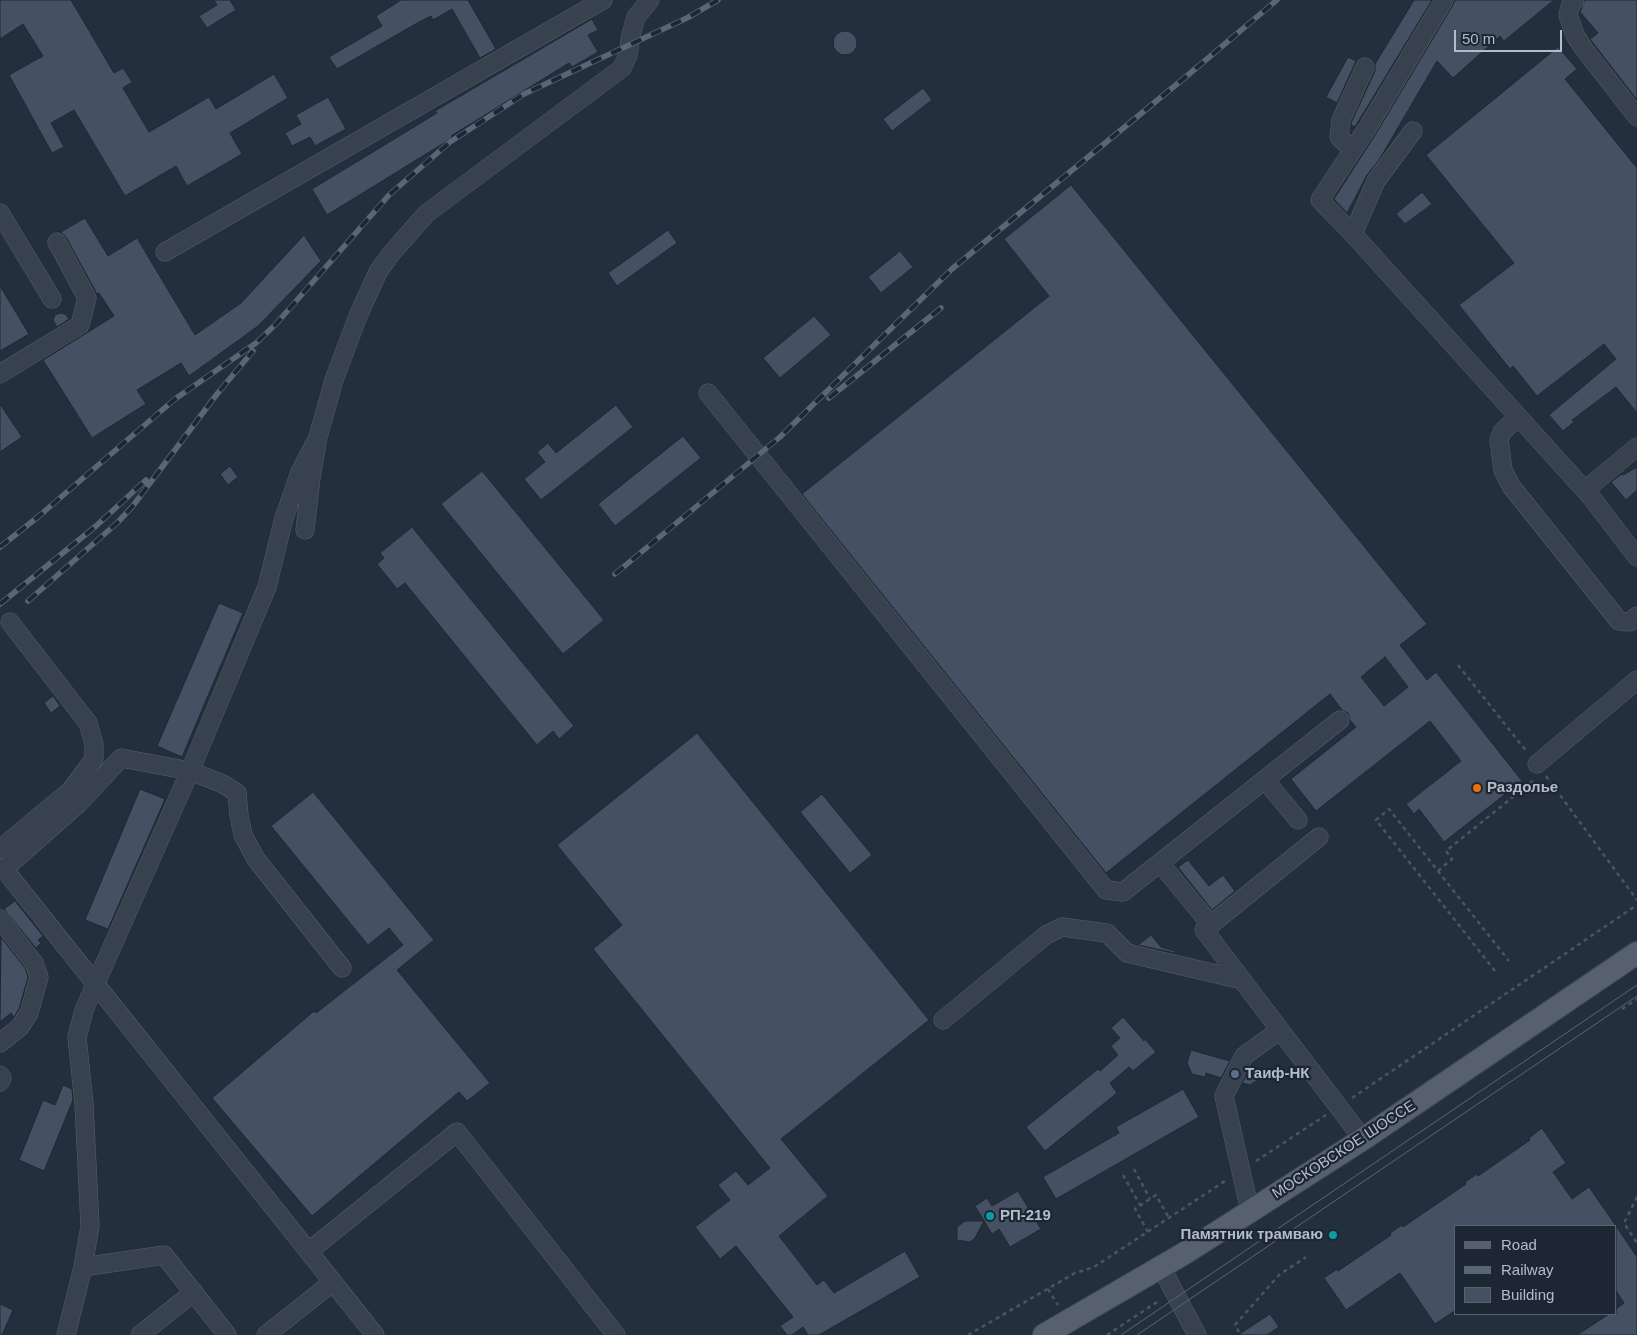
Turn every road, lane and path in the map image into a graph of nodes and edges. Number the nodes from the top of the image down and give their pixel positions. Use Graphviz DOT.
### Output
graph roads {
  1 [pos="603,0"];
  2 [pos="650,0"];
  3 [pos="1444,0"];
  4 [pos="1575,0"];
  5 [pos="1365,67"];
  6 [pos="1637,117"];
  7 [pos="1413,131"];
  8 [pos="1353,150"];
  9 [pos="0,213"];
  10 [pos="1353,234"];
  11 [pos="57,242"];
  12 [pos="165,252"];
  13 [pos="52,299"];
  14 [pos="0,374"];
  15 [pos="708,393"];
  16 [pos="1518,416"];
  17 [pos="318,437"];
  18 [pos="1637,447"];
  19 [pos="1585,490"];
  20 [pos="305,530"];
  21 [pos="1637,557"];
  22 [pos="1637,616"];
  23 [pos="10,622"];
  24 [pos="1458,665"];
  25 [pos="1637,680"];
  26 [pos="1340,720"];
  27 [pos="1540,768"];
  28 [pos="190,771"];
  29 [pos="1265,780"];
  30 [pos="1298,820"];
  31 [pos="1319,837"];
  32 [pos="0,849"];
  33 [pos="1161,864"];
  34 [pos="1438,871"];
  35 [pos="1637,900"];
  36 [pos="1637,905"];
  37 [pos="0,919"];
  38 [pos="1211,925"];
  39 [pos="1637,953"];
  40 [pos="1509,961"];
  41 [pos="342,968"];
  42 [pos="1495,971"];
  43 [pos="1242,980"];
  44 [pos="95,984"];
  45 [pos="1637,999"];
  46 [pos="1622,1009"];
  47 [pos="943,1020"];
  48 [pos="1280,1030"];
  49 [pos="0,1044"];
  50 [pos="0,1075"];
  51 [pos="0,1082"];
  52 [pos="1338,1107"];
  53 [pos="1363,1139"];
  54 [pos="1134,1169"];
  55 [pos="1241,1171"];
  56 [pos="1123,1175"];
  57 [pos="1637,1197"];
  58 [pos="1150,1199"];
  59 [pos="1140,1205"];
  60 [pos="1250,1212"];
  61 [pos="1170,1218"];
  62 [pos="1148,1232"];
  63 [pos="1637,1243"];
  64 [pos="309,1251"];
  65 [pos="1306,1257"];
  66 [pos="83,1267"];
  67 [pos="1161,1267"];
  68 [pos="333,1282"];
  69 [pos="1048,1289"];
  70 [pos="194,1292"];
  71 [pos="1174,1292"];
  72 [pos="1058,1305"];
  73 [pos="1184,1311"];
  74 [pos="1239,1332"];
  75 [pos="66,1335"];
  76 [pos="140,1335"];
  77 [pos="227,1335"];
  78 [pos="266,1335"];
  79 [pos="376,1335"];
  80 [pos="616,1335"];
  81 [pos="968,1335"];
  82 [pos="1044,1335"];
  83 [pos="1107,1335"];
  84 [pos="1183,1335"];
  85 [pos="1197,1335"];
  1 -- 12 [label="lane"];
  2 -- 17 [label="lane"];
  3 -- 8 [label="lane"];
  4 -- 6 [label="lane"];
  5 -- 8 [label="lane"];
  7 -- 10 [label="lane"];
  8 -- 10 [label="lane"];
  9 -- 13 [label="lane"];
  10 -- 16 [label="lane"];
  11 -- 14 [label="lane"];
  15 -- 33 [label="lane"];
  16 -- 19 [label="lane"];
  16 -- 22 [label="lane"];
  17 -- 20 [label="lane"];
  17 -- 28 [label="lane"];
  18 -- 19 [label="lane"];
  19 -- 21 [label="lane"];
  23 -- 32 [label="lane"];
  24 -- 27 [label="path"];
  25 -- 27 [label="lane"];
  26 -- 29 [label="lane"];
  27 -- 34 [label="path"];
  27 -- 35 [label="path"];
  28 -- 41 [label="lane"];
  28 -- 44 [label="lane"];
  28 -- 44 [label="lane"];
  29 -- 30 [label="lane"];
  29 -- 33 [label="lane"];
  31 -- 38 [label="lane"];
  33 -- 38 [label="lane"];
  34 -- 40 [label="path"];
  34 -- 42 [label="path"];
  36 -- 52 [label="path"];
  37 -- 49 [label="lane"];
  38 -- 43 [label="lane"];
  39 -- 53 [label="main road, МОСКОВСКОЕ ШОССЕ"];
  43 -- 47 [label="lane"];
  43 -- 48 [label="lane"];
  44 -- 64 [label="lane"];
  44 -- 66 [label="lane"];
  45 -- 46 [label="path"];
  48 -- 52 [label="lane"];
  48 -- 55 [label="lane"];
  50 -- 51 [label="lane"];
  52 -- 53 [label="lane"];
  52 -- 55 [label="path"];
  53 -- 60 [label="main road, МОСКОВСКОЕ ШОССЕ"];
  54 -- 58 [label="path"];
  55 -- 60 [label="lane"];
  55 -- 61 [label="path"];
  56 -- 59 [label="path"];
  57 -- 63 [label="path"];
  58 -- 59 [label="path"];
  58 -- 61 [label="path"];
  59 -- 62 [label="path"];
  60 -- 67 [label="main road, МОСКОВСКОЕ ШОССЕ"];
  61 -- 62 [label="path"];
  62 -- 69 [label="path"];
  64 -- 68 [label="lane"];
  64 -- 80 [label="lane"];
  65 -- 74 [label="path"];
  66 -- 70 [label="lane"];
  66 -- 75 [label="lane"];
  67 -- 71 [label="lane"];
  67 -- 82 [label="main road, МОСКОВСКОЕ ШОССЕ"];
  68 -- 78 [label="lane"];
  68 -- 79 [label="lane"];
  69 -- 72 [label="path"];
  69 -- 81 [label="path"];
  70 -- 76 [label="lane"];
  70 -- 77 [label="lane"];
  71 -- 73 [label="lane"];
  71 -- 83 [label="path"];
  73 -- 84 [label="lane"];
  73 -- 85 [label="lane"];
}
